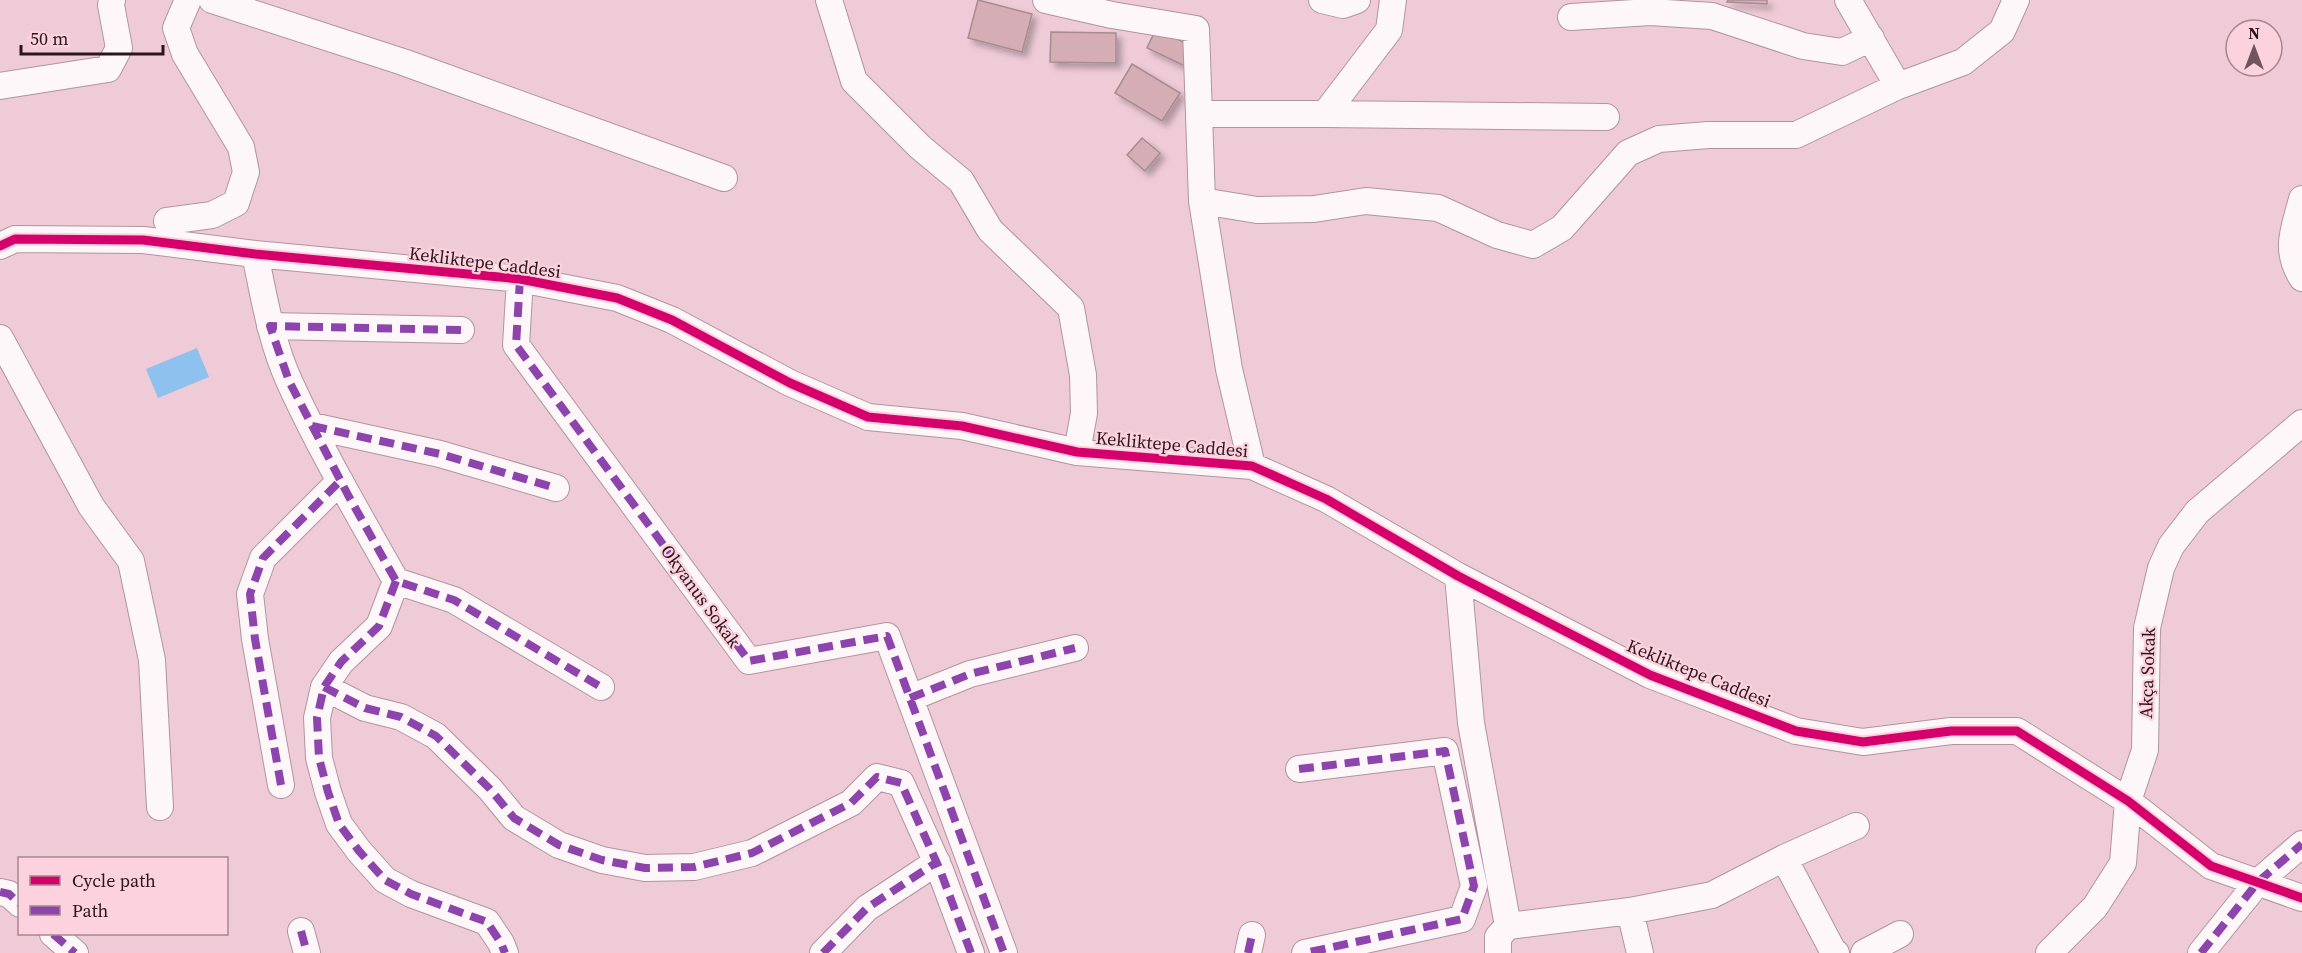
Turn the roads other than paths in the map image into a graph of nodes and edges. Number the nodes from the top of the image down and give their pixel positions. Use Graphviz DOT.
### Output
graph roads {
  1 [pos="112,0"];
  2 [pos="188,0"];
  3 [pos="212,0"];
  4 [pos="828,0"];
  5 [pos="1046,0"];
  6 [pos="1322,0"];
  7 [pos="1357,0"];
  8 [pos="1393,0"];
  9 [pos="1848,0"];
  10 [pos="2016,0"];
  11 [pos="1571,17"];
  12 [pos="1871,38"];
  13 [pos="0,86"];
  14 [pos="1898,86"];
  15 [pos="1199,114"];
  16 [pos="1325,114"];
  17 [pos="1606,117"];
  18 [pos="724,178"];
  19 [pos="2302,200"];
  20 [pos="1202,201"];
  21 [pos="167,221"];
  22 [pos="0,246"];
  23 [pos="255,254"];
  24 [pos="2302,278"];
  25 [pos="520,279"];
  26 [pos="270,326"];
  27 [pos="460,330"];
  28 [pos="2,349"];
  29 [pos="2302,423"];
  30 [pos="312,426"];
  31 [pos="1077,452"];
  32 [pos="1252,466"];
  33 [pos="340,481"];
  34 [pos="556,489"];
  35 [pos="1458,576"];
  36 [pos="396,581"];
  37 [pos="1075,648"];
  38 [pos="324,687"];
  39 [pos="601,687"];
  40 [pos="910,698"];
  41 [pos="1299,769"];
  42 [pos="281,785"];
  43 [pos="2128,801"];
  44 [pos="160,807"];
  45 [pos="1856,826"];
  46 [pos="2302,844"];
  47 [pos="1785,858"];
  48 [pos="937,862"];
  49 [pos="2258,882"];
  50 [pos="0,892"];
  51 [pos="2302,898"];
  52 [pos="18,902"];
  53 [pos="1630,911"];
  54 [pos="1508,926"];
  55 [pos="1900,934"];
  56 [pos="55,935"];
  57 [pos="75,953"];
  58 [pos="505,953"];
  59 [pos="824,953"];
  60 [pos="970,953"];
  61 [pos="1004,953"];
  62 [pos="1305,953"];
  63 [pos="1497,953"];
  64 [pos="1640,953"];
  65 [pos="1836,953"];
  66 [pos="1864,953"];
  67 [pos="2049,953"];
  68 [pos="2201,953"];
  1 -- 13 [label="street"];
  2 -- 21 [label="street"];
  3 -- 18 [label="street"];
  4 -- 31 [label="street"];
  5 -- 15 [label="street"];
  6 -- 7 [label="street"];
  8 -- 16 [label="street"];
  9 -- 12 [label="street"];
  10 -- 14 [label="street"];
  11 -- 12 [label="street"];
  12 -- 14 [label="street"];
  14 -- 20 [label="street"];
  15 -- 16 [label="street"];
  15 -- 20 [label="street"];
  16 -- 17 [label="street"];
  19 -- 24 [label="street"];
  20 -- 32 [label="street"];
  22 -- 23 [label="street, Kekliktepe Caddesi"];
  23 -- 25 [label="street, Kekliktepe Caddesi"];
  23 -- 26 [label="street"];
  25 -- 31 [label="street, Kekliktepe Caddesi"];
  25 -- 40 [label="street, Okyanus Sokak"];
  26 -- 27 [label="street"];
  26 -- 30 [label="street"];
  28 -- 44 [label="street"];
  29 -- 43 [label="street, Akça Sokak"];
  30 -- 33 [label="street"];
  30 -- 34 [label="street"];
  31 -- 32 [label="street, Kekliktepe Caddesi"];
  32 -- 35 [label="street, Kekliktepe Caddesi"];
  33 -- 36 [label="street"];
  33 -- 42 [label="street"];
  35 -- 43 [label="street, Kekliktepe Caddesi"];
  35 -- 54 [label="street"];
  36 -- 38 [label="street"];
  36 -- 39 [label="street"];
  37 -- 40 [label="street"];
  38 -- 48 [label="street"];
  38 -- 58 [label="street"];
  40 -- 61 [label="street, Okyanus Sokak"];
  41 -- 62 [label="street"];
  43 -- 49 [label="street, Kekliktepe Caddesi"];
  43 -- 67 [label="street, Akça Sokak"];
  45 -- 47 [label="street"];
  46 -- 49 [label="street"];
  47 -- 53 [label="street"];
  47 -- 65 [label="street"];
  48 -- 59 [label="street"];
  48 -- 60 [label="street"];
  49 -- 51 [label="street, Kekliktepe Caddesi"];
  49 -- 68 [label="street"];
  50 -- 52 [label="street"];
  53 -- 54 [label="street"];
  53 -- 64 [label="street"];
  54 -- 63 [label="street"];
  55 -- 66 [label="street"];
  56 -- 57 [label="street"];
}
